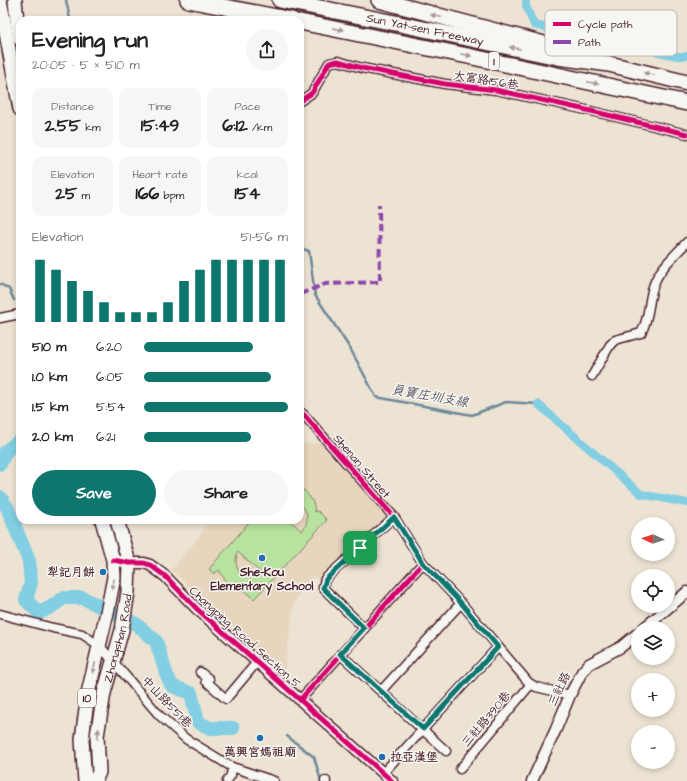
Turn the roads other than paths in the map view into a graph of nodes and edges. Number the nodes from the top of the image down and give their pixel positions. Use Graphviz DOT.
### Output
graph roads {
  1 [pos="0,0"];
  2 [pos="15,0"];
  3 [pos="188,0"];
  4 [pos="280,0"];
  5 [pos="379,0"];
  6 [pos="271,16"];
  7 [pos="16,21"];
  8 [pos="304,23"];
  9 [pos="545,45"];
  10 [pos="545,54"];
  11 [pos="553,56"];
  12 [pos="582,56"];
  13 [pos="608,64"];
  14 [pos="687,83"];
  15 [pos="16,87"];
  16 [pos="304,98"];
  17 [pos="687,103"];
  18 [pos="687,134"];
  19 [pos="687,242"];
  20 [pos="16,315"];
  21 [pos="0,318"];
  22 [pos="592,376"];
  23 [pos="304,415"];
  24 [pos="394,517"];
  25 [pos="103,524"];
  26 [pos="118,524"];
  27 [pos="113,560"];
  28 [pos="129,562"];
  29 [pos="423,563"];
  30 [pos="687,592"];
  31 [pos="461,603"];
  32 [pos="0,614"];
  33 [pos="652,621"];
  34 [pos="364,628"];
  35 [pos="631,639"];
  36 [pos="100,646"];
  37 [pos="498,647"];
  38 [pos="340,654"];
  39 [pos="113,662"];
  40 [pos="257,662"];
  41 [pos="200,672"];
  42 [pos="531,684"];
  43 [pos="382,692"];
  44 [pos="570,695"];
  45 [pos="300,700"];
  46 [pos="423,729"];
  47 [pos="446,751"];
  48 [pos="232,767"];
  49 [pos="460,769"];
  50 [pos="383,773"];
  51 [pos="85,776"];
  52 [pos="99,778"];
  53 [pos="227,781"];
  54 [pos="274,781"];
  55 [pos="392,781"];
  56 [pos="532,781"];
  1 -- 15 [label="main road"];
  2 -- 7 [label="main road"];
  3 -- 6 [label="highway"];
  10 -- 4 [label="highway, Sun Yat-sen Freeway / 1, one-way"];
  9 -- 5 [label="highway, one-way"];
  8 -- 17 [label="highway, Sun Yat-sen Freeway / 1, one-way"];
  13 -- 11 [label="highway, Sun Yat-sen Freeway / 1, one-way"];
  13 -- 12 [label="highway, one-way"];
  14 -- 13 [label="highway, Sun Yat-sen Freeway / 1, one-way"];
  16 -- 18 [label="street, 大富路156巷"];
  19 -- 22 [label="street"];
  20 -- 21 [label="street"];
  23 -- 24 [label="street, Shenan Street"];
  24 -- 29 [label="street, Shenan Street"];
  24 -- 34 [label="street"];
  25 -- 27 [label="main road, Zhongshan Road / 10"];
  26 -- 28 [label="main road, Zhongshan Road / 10"];
  27 -- 28 [label="street, Changping Road Section 5"];
  27 -- 36 [label="main road, Zhongshan Road / 10, one-way"];
  28 -- 39 [label="main road, Zhongshan Road / 10"];
  28 -- 40 [label="street, Changping Road Section 5"];
  29 -- 31 [label="street, Shenan Street"];
  29 -- 34 [label="street"];
  30 -- 33 [label="street"];
  31 -- 37 [label="street, Shenan Street"];
  31 -- 43 [label="street"];
  32 -- 36 [label="street, 中山路551巷"];
  34 -- 38 [label="street"];
  35 -- 44 [label="street, 三社路"];
  36 -- 39 [label="street, 中山路551巷"];
  36 -- 51 [label="main road, Zhongshan Road / 10, one-way"];
  37 -- 42 [label="street, Shenan Street"];
  37 -- 46 [label="street"];
  38 -- 43 [label="street"];
  38 -- 45 [label="street"];
  39 -- 48 [label="street, 中山路551巷"];
  52 -- 39 [label="main road, Zhongshan Road / 10, one-way"];
  40 -- 41 [label="street"];
  40 -- 45 [label="street, Changping Road Section 5"];
  42 -- 44 [label="street"];
  42 -- 49 [label="street, 三社路390巷"];
  43 -- 46 [label="street"];
  44 -- 56 [label="street, 三社路"];
  45 -- 50 [label="street, Changping Road Section 5"];
  46 -- 47 [label="street"];
  46 -- 50 [label="street"];
  48 -- 53 [label="street"];
  48 -- 54 [label="street, 中山路551巷"];
  50 -- 55 [label="street, Changping Road Section 5"];
  51 -- 52 [label="main road, 10"];
}
